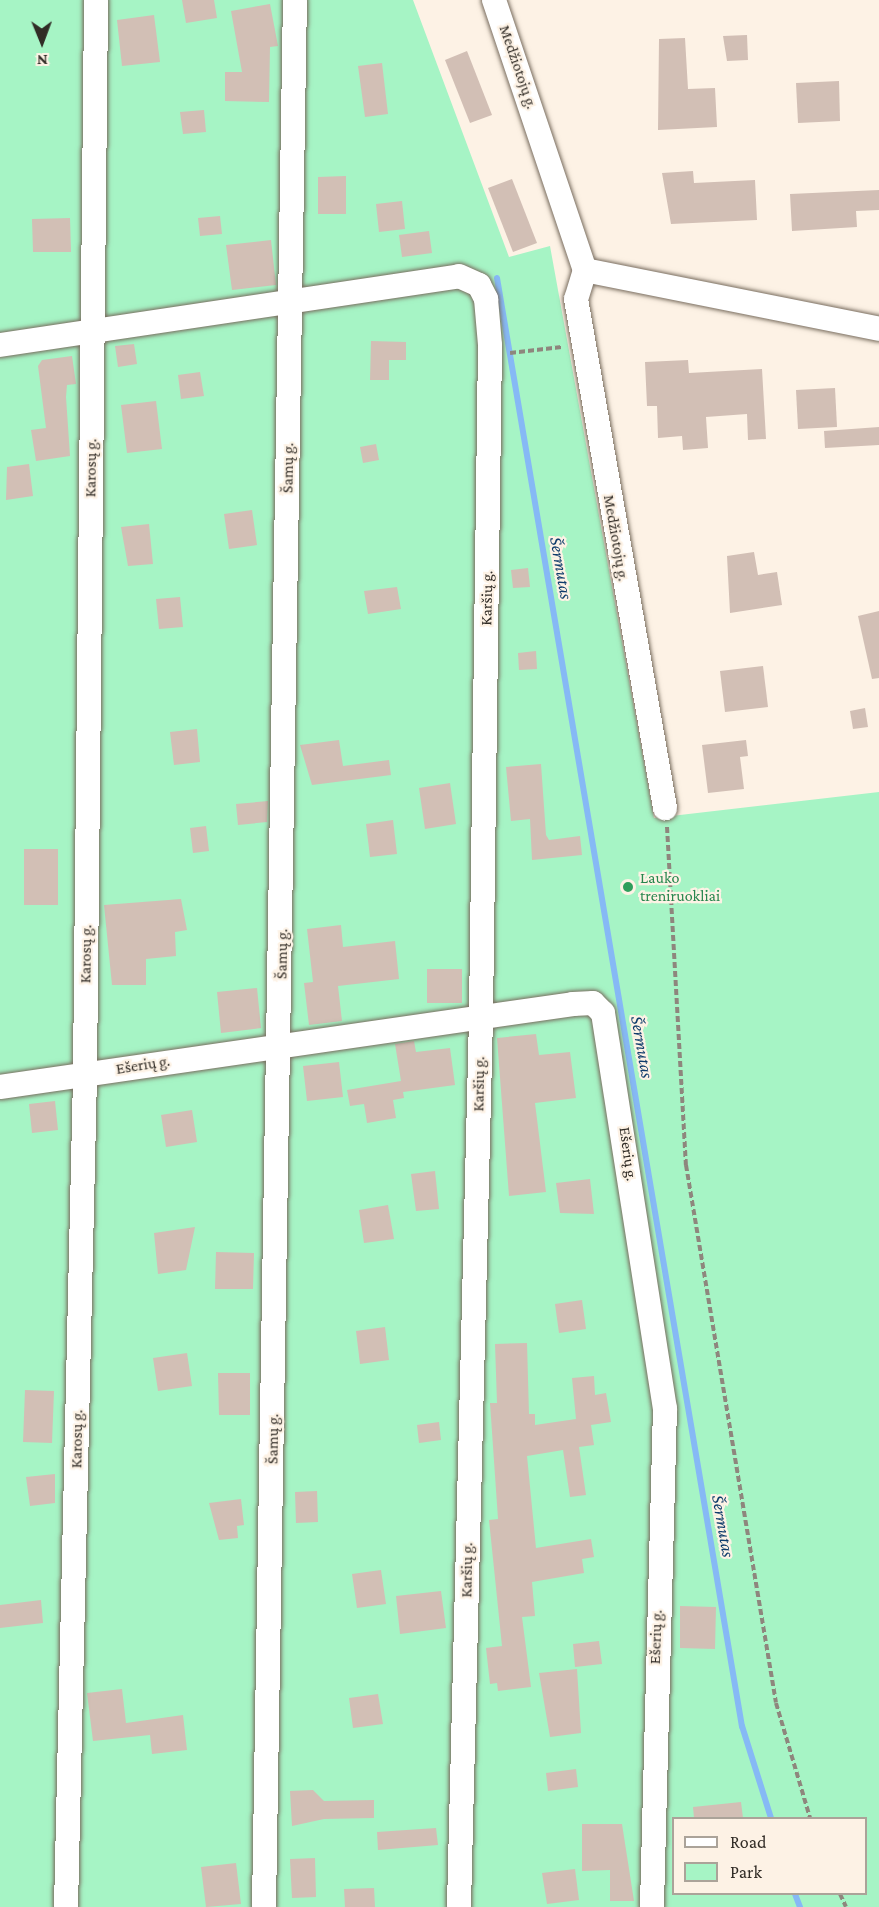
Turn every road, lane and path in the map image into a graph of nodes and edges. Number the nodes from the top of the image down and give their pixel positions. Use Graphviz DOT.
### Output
graph roads {
  1 [pos="96,0"];
  2 [pos="295,0"];
  3 [pos="494,0"];
  4 [pos="585,270"];
  5 [pos="291,298"];
  6 [pos="879,330"];
  7 [pos="92,331"];
  8 [pos="0,345"];
  9 [pos="584,348"];
  10 [pos="518,352"];
  11 [pos="665,808"];
  12 [pos="481,1018"];
  13 [pos="281,1043"];
  14 [pos="85,1074"];
  15 [pos="0,1087"];
  16 [pos="810,1817"];
  17 [pos="66,1907"];
  18 [pos="264,1907"];
  19 [pos="459,1907"];
  20 [pos="652,1907"];
  1 -- 7 [label="street, Karosų g."];
  2 -- 5 [label="street, Šamų g."];
  3 -- 4 [label="street, Medžiotojų g."];
  4 -- 6 [label="street"];
  4 -- 9 [label="street, Medžiotojų g."];
  5 -- 7 [label="street"];
  5 -- 12 [label="street, Karšių g."];
  5 -- 13 [label="street, Šamų g."];
  7 -- 8 [label="street"];
  7 -- 14 [label="street, Karosų g."];
  9 -- 10 [label="path"];
  9 -- 11 [label="street, Medžiotojų g."];
  11 -- 16 [label="path"];
  12 -- 13 [label="street, Ešerių g."];
  12 -- 19 [label="street, Karšių g."];
  12 -- 20 [label="street, Ešerių g."];
  13 -- 14 [label="street, Ešerių g."];
  13 -- 18 [label="street, Šamų g."];
  14 -- 15 [label="street, Ešerių g."];
  14 -- 17 [label="street, Karosų g."];
}
